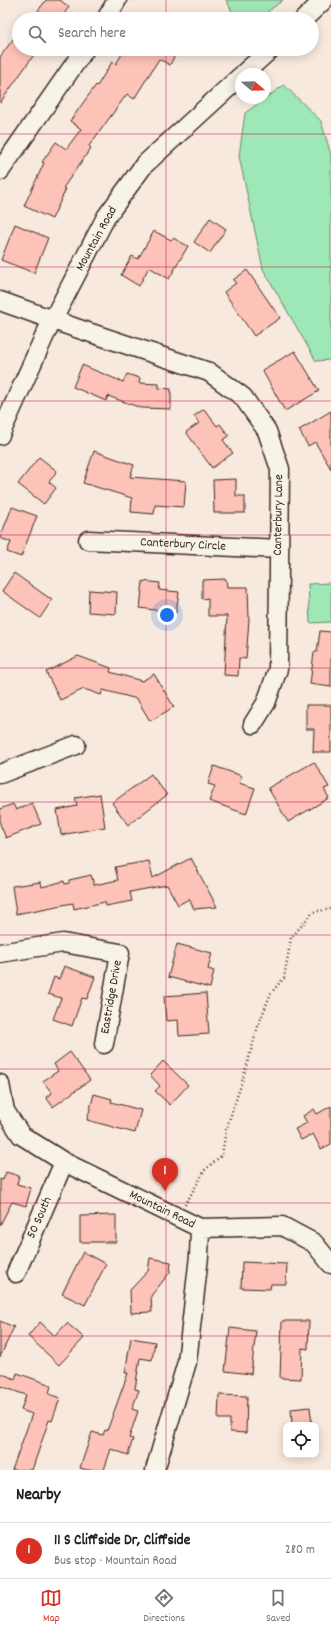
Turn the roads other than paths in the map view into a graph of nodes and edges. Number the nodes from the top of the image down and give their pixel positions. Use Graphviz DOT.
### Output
graph roads {
  1 [pos="117,0"];
  2 [pos="324,0"];
  3 [pos="110,12"];
  4 [pos="311,12"];
  5 [pos="80,56"];
  6 [pos="263,56"];
  7 [pos="250,68"];
  8 [pos="235,81"];
  9 [pos="0,171"];
  10 [pos="0,301"];
  11 [pos="53,320"];
  12 [pos="0,435"];
  13 [pos="88,540"];
  14 [pos="279,549"];
  15 [pos="253,724"];
  16 [pos="76,745"];
  17 [pos="0,774"];
  18 [pos="0,953"];
  19 [pos="104,1044"];
  20 [pos="0,1084"];
  21 [pos="64,1162"];
  22 [pos="200,1228"];
  23 [pos="331,1264"];
  24 [pos="16,1273"];
  25 [pos="155,1470"];
  1 -- 3 [label="street"];
  2 -- 4 [label="street"];
  5 -- 9 [label="street"];
  6 -- 7 [label="street, Mountain Road"];
  8 -- 11 [label="street, Mountain Road"];
  10 -- 11 [label="street, Canterbury Lane"];
  11 -- 12 [label="street, Mountain Road"];
  11 -- 14 [label="street, Canterbury Lane"];
  13 -- 14 [label="street, Canterbury Circle"];
  14 -- 15 [label="street, Canterbury Lane"];
  16 -- 17 [label="street"];
  18 -- 19 [label="street, Eastridge Drive"];
  20 -- 21 [label="street, Mountain Road"];
  21 -- 22 [label="street, Mountain Road"];
  21 -- 24 [label="street, 50 South"];
  22 -- 23 [label="street"];
  22 -- 25 [label="street, Mountain Road"];
}
